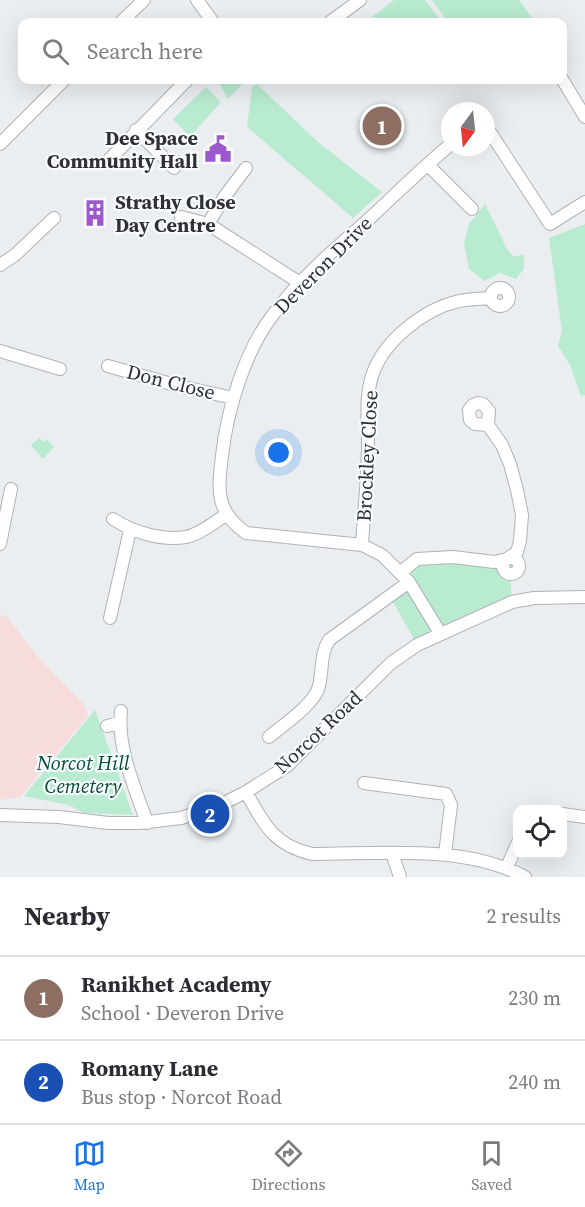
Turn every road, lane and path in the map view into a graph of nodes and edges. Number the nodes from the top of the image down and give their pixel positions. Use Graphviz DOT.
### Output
graph roads {
  1 [pos="144,0"];
  2 [pos="197,0"];
  3 [pos="360,0"];
  4 [pos="125,18"];
  5 [pos="210,18"];
  6 [pos="335,18"];
  7 [pos="60,84"];
  8 [pos="183,84"];
  9 [pos="565,84"];
  10 [pos="585,117"];
  11 [pos="136,130"];
  12 [pos="495,140"];
  13 [pos="0,144"];
  14 [pos="441,153"];
  15 [pos="106,163"];
  16 [pos="428,165"];
  17 [pos="174,168"];
  18 [pos="246,168"];
  19 [pos="585,202"];
  20 [pos="472,208"];
  21 [pos="181,217"];
  22 [pos="54,218"];
  23 [pos="208,224"];
  24 [pos="0,266"];
  25 [pos="300,283"];
  26 [pos="491,298"];
  27 [pos="0,351"];
  28 [pos="108,366"];
  29 [pos="60,369"];
  30 [pos="233,398"];
  31 [pos="488,425"];
  32 [pos="11,489"];
  33 [pos="3,512"];
  34 [pos="227,514"];
  35 [pos="113,519"];
  36 [pos="130,530"];
  37 [pos="0,544"];
  38 [pos="357,544"];
  39 [pos="401,572"];
  40 [pos="409,582"];
  41 [pos="585,597"];
  42 [pos="110,618"];
  43 [pos="440,633"];
  44 [pos="116,720"];
  45 [pos="269,737"];
  46 [pos="364,783"];
  47 [pos="246,792"];
  48 [pos="567,815"];
  49 [pos="0,816"];
  50 [pos="585,818"];
  51 [pos="147,823"];
  52 [pos="513,853"];
  53 [pos="392,854"];
  54 [pos="445,855"];
  55 [pos="507,867"];
  56 [pos="400,877"];
  57 [pos="525,877"];
  1 -- 4 [label="street"];
  2 -- 5 [label="street"];
  3 -- 6 [label="street"];
  7 -- 13 [label="street"];
  8 -- 11 [label="street"];
  9 -- 10 [label="street"];
  11 -- 15 [label="street"];
  11 -- 17 [label="street"];
  12 -- 19 [label="street"];
  14 -- 16 [label="street, Deveron Drive"];
  16 -- 20 [label="street"];
  16 -- 25 [label="street, Deveron Drive"];
  18 -- 23 [label="street"];
  21 -- 23 [label="street"];
  22 -- 24 [label="street"];
  23 -- 25 [label="street"];
  25 -- 30 [label="street, Deveron Drive"];
  26 -- 38 [label="street, Brockley Close"];
  27 -- 29 [label="street"];
  28 -- 30 [label="street, Don Close"];
  30 -- 34 [label="street, Deveron Drive"];
  31 -- 39 [label="street"];
  32 -- 33 [label="street"];
  33 -- 37 [label="street"];
  34 -- 36 [label="street"];
  34 -- 38 [label="street"];
  35 -- 36 [label="street"];
  36 -- 42 [label="street"];
  38 -- 39 [label="street"];
  39 -- 40 [label="street"];
  40 -- 43 [label="street"];
  40 -- 45 [label="street"];
  41 -- 43 [label="street, Norcot Road"];
  43 -- 47 [label="street, Norcot Road"];
  44 -- 51 [label="street"];
  46 -- 54 [label="street"];
  47 -- 51 [label="street, Norcot Road"];
  47 -- 53 [label="street"];
  48 -- 50 [label="street"];
  49 -- 51 [label="street, Norcot Road"];
  52 -- 55 [label="street"];
  53 -- 54 [label="street"];
  53 -- 56 [label="street"];
  54 -- 55 [label="street"];
  55 -- 57 [label="street"];
}
